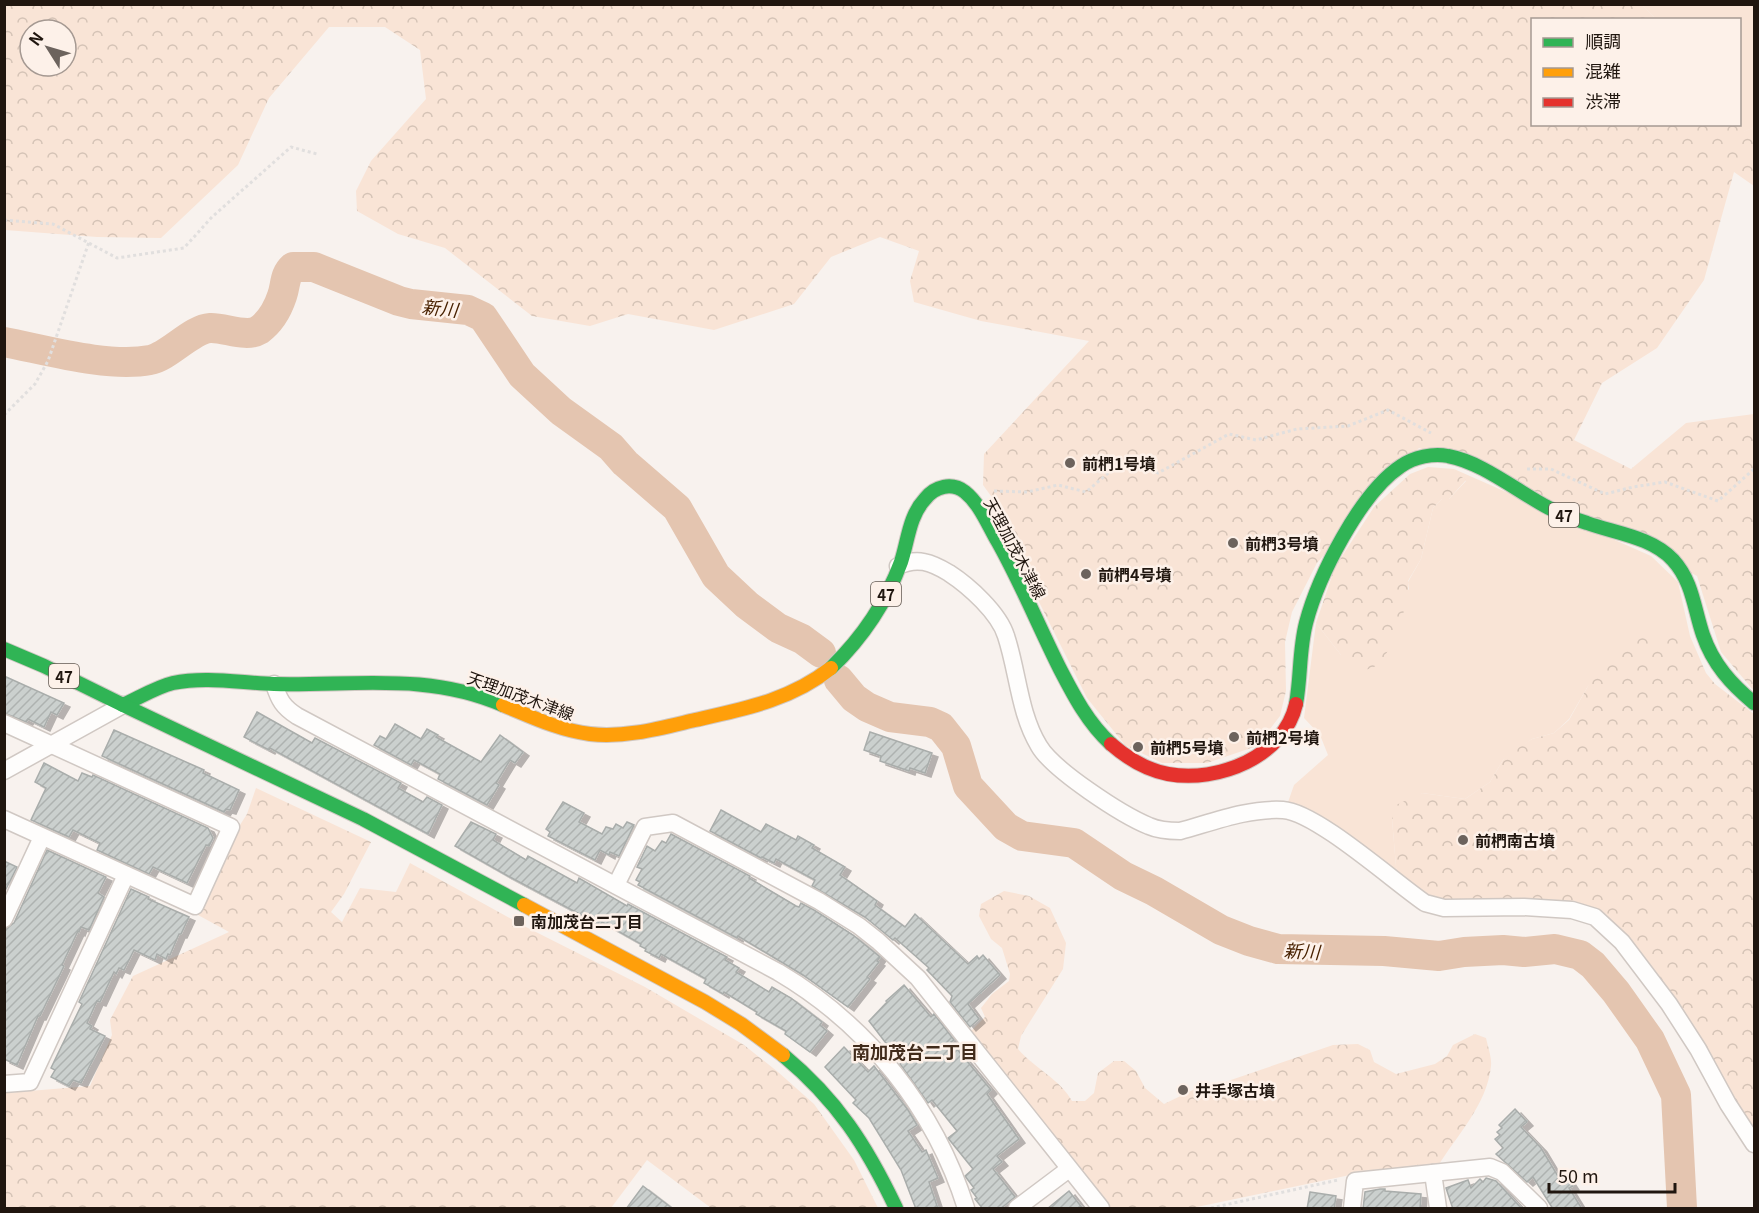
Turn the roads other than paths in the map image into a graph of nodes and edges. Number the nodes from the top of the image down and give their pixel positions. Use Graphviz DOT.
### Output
graph roads {
  1 [pos="898,566"];
  2 [pos="4,648"];
  3 [pos="274,684"];
  4 [pos="1755,703"];
  5 [pos="123,705"];
  6 [pos="4,723"];
  7 [pos="53,746"];
  8 [pos="4,771"];
  9 [pos="4,819"];
  10 [pos="42,837"];
  11 [pos="126,875"];
  12 [pos="616,885"];
  13 [pos="4,919"];
  14 [pos="4,1084"];
  15 [pos="1755,1144"];
  16 [pos="1069,1169"];
  17 [pos="1433,1173"];
  18 [pos="896,1209"];
  19 [pos="966,1209"];
  20 [pos="1017,1209"];
  21 [pos="1101,1209"];
  22 [pos="1352,1209"];
  23 [pos="1438,1209"];
  24 [pos="1539,1209"];
  1 -- 3 [label="main road, 天理加茂木津線 / 47"];
  1 -- 4 [label="main road, 天理加茂木津線 / 47"];
  1 -- 15 [label="street"];
  2 -- 5 [label="main road, 47"];
  3 -- 5 [label="main road, 天理加茂木津線 / 47"];
  3 -- 12 [label="street"];
  5 -- 7 [label="street"];
  5 -- 18 [label="main road"];
  6 -- 7 [label="street"];
  7 -- 8 [label="street"];
  7 -- 11 [label="street"];
  9 -- 10 [label="street"];
  10 -- 11 [label="street"];
  10 -- 13 [label="street"];
  11 -- 14 [label="street"];
  12 -- 16 [label="street"];
  12 -- 19 [label="street"];
  16 -- 20 [label="street"];
  16 -- 21 [label="street"];
  17 -- 22 [label="street"];
  17 -- 23 [label="street"];
  17 -- 24 [label="street"];
}
